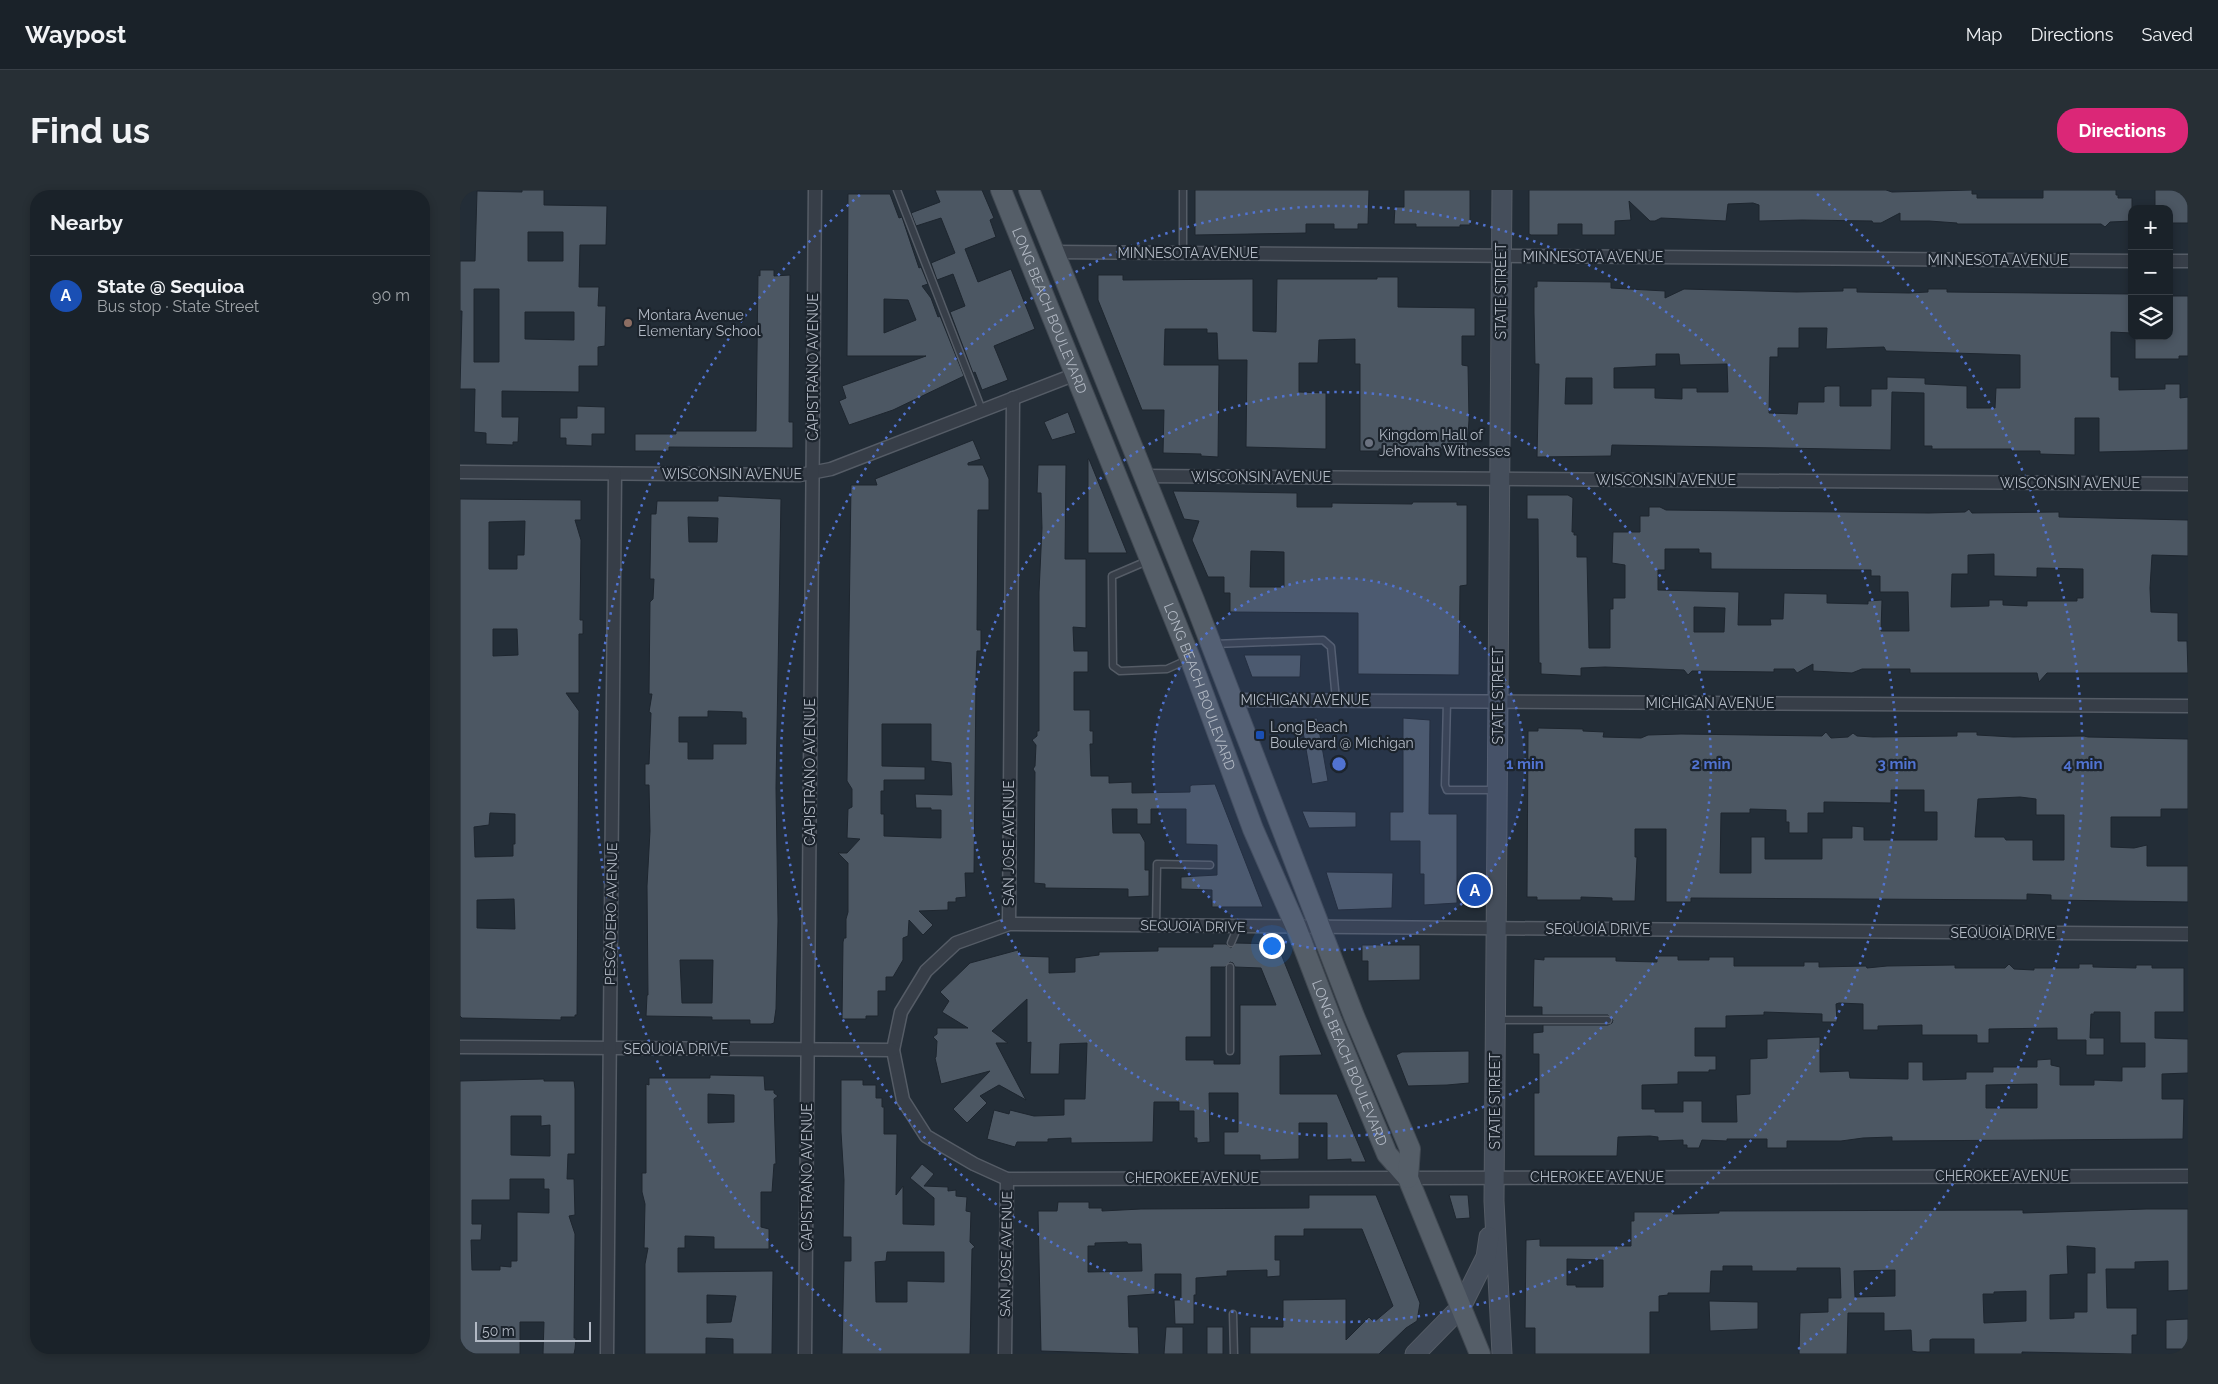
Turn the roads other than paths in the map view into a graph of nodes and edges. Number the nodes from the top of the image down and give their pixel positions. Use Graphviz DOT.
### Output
graph roads {
  1 [pos="815,190"];
  2 [pos="897,190"];
  3 [pos="1001,190"];
  4 [pos="1029,190"];
  5 [pos="1183,190"];
  6 [pos="1502,190"];
  7 [pos="1053,252"];
  8 [pos="1183,253"];
  9 [pos="1502,256"];
  10 [pos="2128,261"];
  11 [pos="2173,261"];
  12 [pos="2188,261"];
  13 [pos="1076,374"];
  14 [pos="1013,398"];
  15 [pos="1090,409"];
  16 [pos="982,410"];
  17 [pos="460,472"];
  18 [pos="812,473"];
  19 [pos="615,474"];
  20 [pos="1143,476"];
  21 [pos="1500,479"];
  22 [pos="2188,484"];
  23 [pos="1149,560"];
  24 [pos="1210,644"];
  25 [pos="1190,658"];
  26 [pos="1233,700"];
  27 [pos="1336,700"];
  28 [pos="1447,701"];
  29 [pos="1498,702"];
  30 [pos="2188,706"];
  31 [pos="1497,790"];
  32 [pos="1210,865"];
  33 [pos="1009,924"];
  34 [pos="1156,926"];
  35 [pos="1238,926"];
  36 [pos="1296,927"];
  37 [pos="1320,927"];
  38 [pos="1496,928"];
  39 [pos="2188,934"];
  40 [pos="1231,943"];
  41 [pos="1230,967"];
  42 [pos="1496,1020"];
  43 [pos="1608,1020"];
  44 [pos="460,1047"];
  45 [pos="610,1048"];
  46 [pos="808,1050"];
  47 [pos="893,1050"];
  48 [pos="1230,1051"];
  49 [pos="2188,1176"];
  50 [pos="1408,1178"];
  51 [pos="1494,1178"];
  52 [pos="1006,1179"];
  53 [pos="1494,1201"];
  54 [pos="1461,1307"];
  55 [pos="1233,1314"];
  56 [pos="607,1354"];
  57 [pos="806,1354"];
  58 [pos="1005,1354"];
  59 [pos="1234,1354"];
  60 [pos="1415,1354"];
  61 [pos="1480,1354"];
  62 [pos="1502,1354"];
  1 -- 18 [label="street, CAPISTRANO AVENUE"];
  2 -- 16 [label="lane"];
  3 -- 13 [label="main road, LONG BEACH BOULEVARD"];
  4 -- 7 [label="main road, LONG BEACH BOULEVARD"];
  5 -- 8 [label="lane"];
  6 -- 9 [label="main road, STATE STREET"];
  7 -- 8 [label="street, MINNESOTA AVENUE"];
  7 -- 20 [label="main road, LONG BEACH BOULEVARD"];
  8 -- 9 [label="street, MINNESOTA AVENUE"];
  9 -- 10 [label="street, MINNESOTA AVENUE"];
  9 -- 21 [label="main road, STATE STREET"];
  11 -- 12 [label="street"];
  13 -- 14 [label="street, WISCONSIN AVENUE"];
  13 -- 15 [label="main road, LONG BEACH BOULEVARD"];
  14 -- 16 [label="street, WISCONSIN AVENUE"];
  14 -- 33 [label="street, SAN JOSE AVENUE"];
  15 -- 20 [label="main road"];
  15 -- 23 [label="main road, LONG BEACH BOULEVARD"];
  16 -- 18 [label="street, WISCONSIN AVENUE"];
  17 -- 19 [label="street, WISCONSIN AVENUE"];
  18 -- 19 [label="street, WISCONSIN AVENUE"];
  18 -- 46 [label="street, CAPISTRANO AVENUE"];
  19 -- 45 [label="street, PESCADERO AVENUE"];
  20 -- 21 [label="street, WISCONSIN AVENUE"];
  20 -- 24 [label="main road, LONG BEACH BOULEVARD"];
  21 -- 22 [label="street, WISCONSIN AVENUE"];
  21 -- 29 [label="main road, STATE STREET"];
  23 -- 25 [label="main road, LONG BEACH BOULEVARD"];
  23 -- 25 [label="lane"];
  24 -- 26 [label="main road, LONG BEACH BOULEVARD"];
  24 -- 27 [label="lane"];
  25 -- 36 [label="main road, LONG BEACH BOULEVARD"];
  26 -- 27 [label="street, MICHIGAN AVENUE"];
  26 -- 37 [label="main road, LONG BEACH BOULEVARD"];
  27 -- 28 [label="street, MICHIGAN AVENUE"];
  28 -- 29 [label="street, MICHIGAN AVENUE"];
  28 -- 31 [label="lane"];
  29 -- 30 [label="street, MICHIGAN AVENUE"];
  29 -- 31 [label="main road, STATE STREET"];
  31 -- 38 [label="main road, STATE STREET"];
  32 -- 34 [label="lane"];
  33 -- 34 [label="street, SEQUOIA DRIVE"];
  33 -- 47 [label="street, SAN JOSE AVENUE"];
  34 -- 35 [label="street, SEQUOIA DRIVE"];
  35 -- 36 [label="street, SEQUOIA DRIVE"];
  35 -- 40 [label="lane"];
  36 -- 37 [label="street, SEQUOIA DRIVE"];
  36 -- 50 [label="main road, LONG BEACH BOULEVARD"];
  37 -- 38 [label="street, SEQUOIA DRIVE"];
  37 -- 50 [label="main road, LONG BEACH BOULEVARD"];
  38 -- 39 [label="street, SEQUOIA DRIVE"];
  38 -- 42 [label="main road, STATE STREET"];
  41 -- 48 [label="lane"];
  42 -- 43 [label="lane"];
  42 -- 51 [label="main road, STATE STREET"];
  44 -- 45 [label="street, SEQUOIA DRIVE"];
  45 -- 46 [label="street, SEQUOIA DRIVE"];
  45 -- 56 [label="street, PESCADERO AVENUE"];
  46 -- 47 [label="street, SEQUOIA DRIVE"];
  46 -- 57 [label="street, CAPISTRANO AVENUE"];
  47 -- 52 [label="street, SAN JOSE AVENUE"];
  49 -- 51 [label="street, CHEROKEE AVENUE"];
  50 -- 51 [label="street, CHEROKEE AVENUE"];
  50 -- 52 [label="street, CHEROKEE AVENUE"];
  50 -- 54 [label="main road, LONG BEACH BOULEVARD"];
  51 -- 53 [label="main road, STATE STREET"];
  52 -- 58 [label="street, SAN JOSE AVENUE"];
  53 -- 54 [label="main road, STATE STREET"];
  53 -- 62 [label="main road, STATE STREET"];
  54 -- 60 [label="main road, STATE STREET"];
  54 -- 61 [label="main road, LONG BEACH BOULEVARD"];
  55 -- 59 [label="lane"];
}
